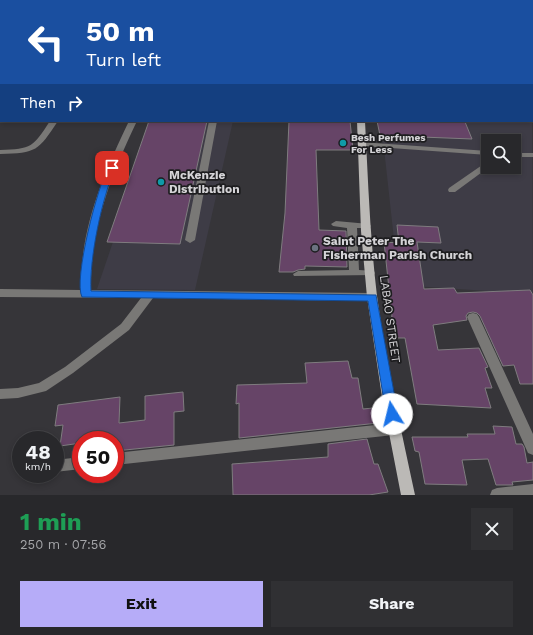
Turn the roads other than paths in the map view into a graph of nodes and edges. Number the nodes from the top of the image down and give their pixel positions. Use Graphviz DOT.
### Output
graph roads {
  1 [pos="53,122"];
  2 [pos="133,122"];
  3 [pos="213,122"];
  4 [pos="361,122"];
  5 [pos="363,144"];
  6 [pos="0,152"];
  7 [pos="481,152"];
  8 [pos="521,155"];
  9 [pos="533,156"];
  10 [pos="481,169"];
  11 [pos="452,190"];
  12 [pos="336,224"];
  13 [pos="352,225"];
  14 [pos="366,226"];
  15 [pos="190,240"];
  16 [pos="354,272"];
  17 [pos="370,273"];
  18 [pos="298,274"];
  19 [pos="0,293"];
  20 [pos="86,294"];
  21 [pos="148,296"];
  22 [pos="372,297"];
  23 [pos="473,317"];
  24 [pos="0,394"];
  25 [pos="394,429"];
  26 [pos="533,449"];
  27 [pos="124,458"];
  28 [pos="533,491"];
  29 [pos="408,495"];
  30 [pos="496,495"];
  1 -- 6 [label="street"];
  2 -- 20 [label="street"];
  3 -- 15 [label="street"];
  4 -- 5 [label="main road, LABAO STREET"];
  5 -- 7 [label="street"];
  5 -- 14 [label="main road, LABAO STREET"];
  8 -- 9 [label="street"];
  10 -- 11 [label="street"];
  12 -- 13 [label="street"];
  13 -- 14 [label="street"];
  13 -- 16 [label="street"];
  14 -- 17 [label="main road, LABAO STREET"];
  16 -- 17 [label="street"];
  16 -- 18 [label="street"];
  17 -- 22 [label="main road, LABAO STREET"];
  19 -- 20 [label="street"];
  20 -- 21 [label="street"];
  21 -- 22 [label="street"];
  21 -- 24 [label="street"];
  22 -- 25 [label="main road, LABAO STREET"];
  23 -- 26 [label="street"];
  25 -- 27 [label="street"];
  25 -- 29 [label="main road, LABAO STREET"];
  28 -- 30 [label="street"];
}
